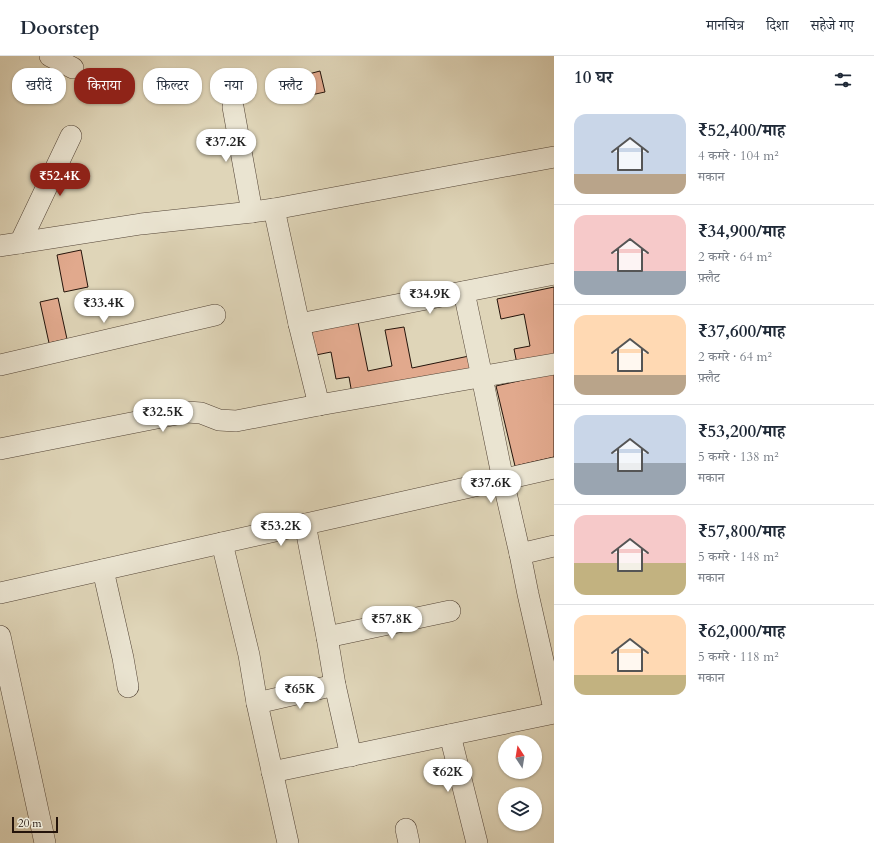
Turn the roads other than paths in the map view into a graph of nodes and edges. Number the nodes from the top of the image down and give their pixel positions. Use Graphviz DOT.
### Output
graph roads {
  1 [pos="50,56"];
  2 [pos="73,68"];
  3 [pos="233,107"];
  4 [pos="71,136"];
  5 [pos="554,157"];
  6 [pos="274,209"];
  7 [pos="252,212"];
  8 [pos="10,244"];
  9 [pos="554,274"];
  10 [pos="464,292"];
  11 [pos="215,315"];
  12 [pos="299,324"];
  13 [pos="554,364"];
  14 [pos="0,365"];
  15 [pos="482,377"];
  16 [pos="319,405"];
  17 [pos="0,449"];
  18 [pos="554,468"];
  19 [pos="502,480"];
  20 [pos="305,524"];
  21 [pos="222,543"];
  22 [pos="554,546"];
  23 [pos="520,554"];
  24 [pos="103,570"];
  25 [pos="0,593"];
  26 [pos="450,611"];
  27 [pos="0,636"];
  28 [pos="327,637"];
  29 [pos="335,685"];
  30 [pos="128,687"];
  31 [pos="257,703"];
  32 [pos="554,709"];
  33 [pos="554,713"];
  34 [pos="450,735"];
  35 [pos="351,756"];
  36 [pos="272,772"];
  37 [pos="45,843"];
  38 [pos="288,843"];
  39 [pos="477,843"];
  1 -- 2 [label="street"];
  3 -- 7 [label="street"];
  4 -- 8 [label="street"];
  5 -- 6 [label="street"];
  6 -- 7 [label="street"];
  6 -- 12 [label="street"];
  7 -- 8 [label="street"];
  9 -- 10 [label="street"];
  10 -- 12 [label="street"];
  10 -- 15 [label="street"];
  11 -- 14 [label="street"];
  12 -- 16 [label="street"];
  13 -- 15 [label="street"];
  15 -- 16 [label="street"];
  15 -- 19 [label="street"];
  16 -- 17 [label="street"];
  18 -- 19 [label="street"];
  19 -- 20 [label="street"];
  19 -- 23 [label="street"];
  20 -- 21 [label="street"];
  20 -- 28 [label="street"];
  21 -- 24 [label="street"];
  21 -- 31 [label="street"];
  22 -- 23 [label="street"];
  23 -- 32 [label="street"];
  24 -- 25 [label="street"];
  24 -- 30 [label="street"];
  26 -- 28 [label="street"];
  27 -- 37 [label="street"];
  28 -- 29 [label="street"];
  29 -- 31 [label="street"];
  29 -- 35 [label="street"];
  31 -- 36 [label="street"];
  33 -- 34 [label="street"];
  34 -- 35 [label="street"];
  34 -- 39 [label="street"];
  35 -- 36 [label="street"];
  36 -- 38 [label="street"];
}
